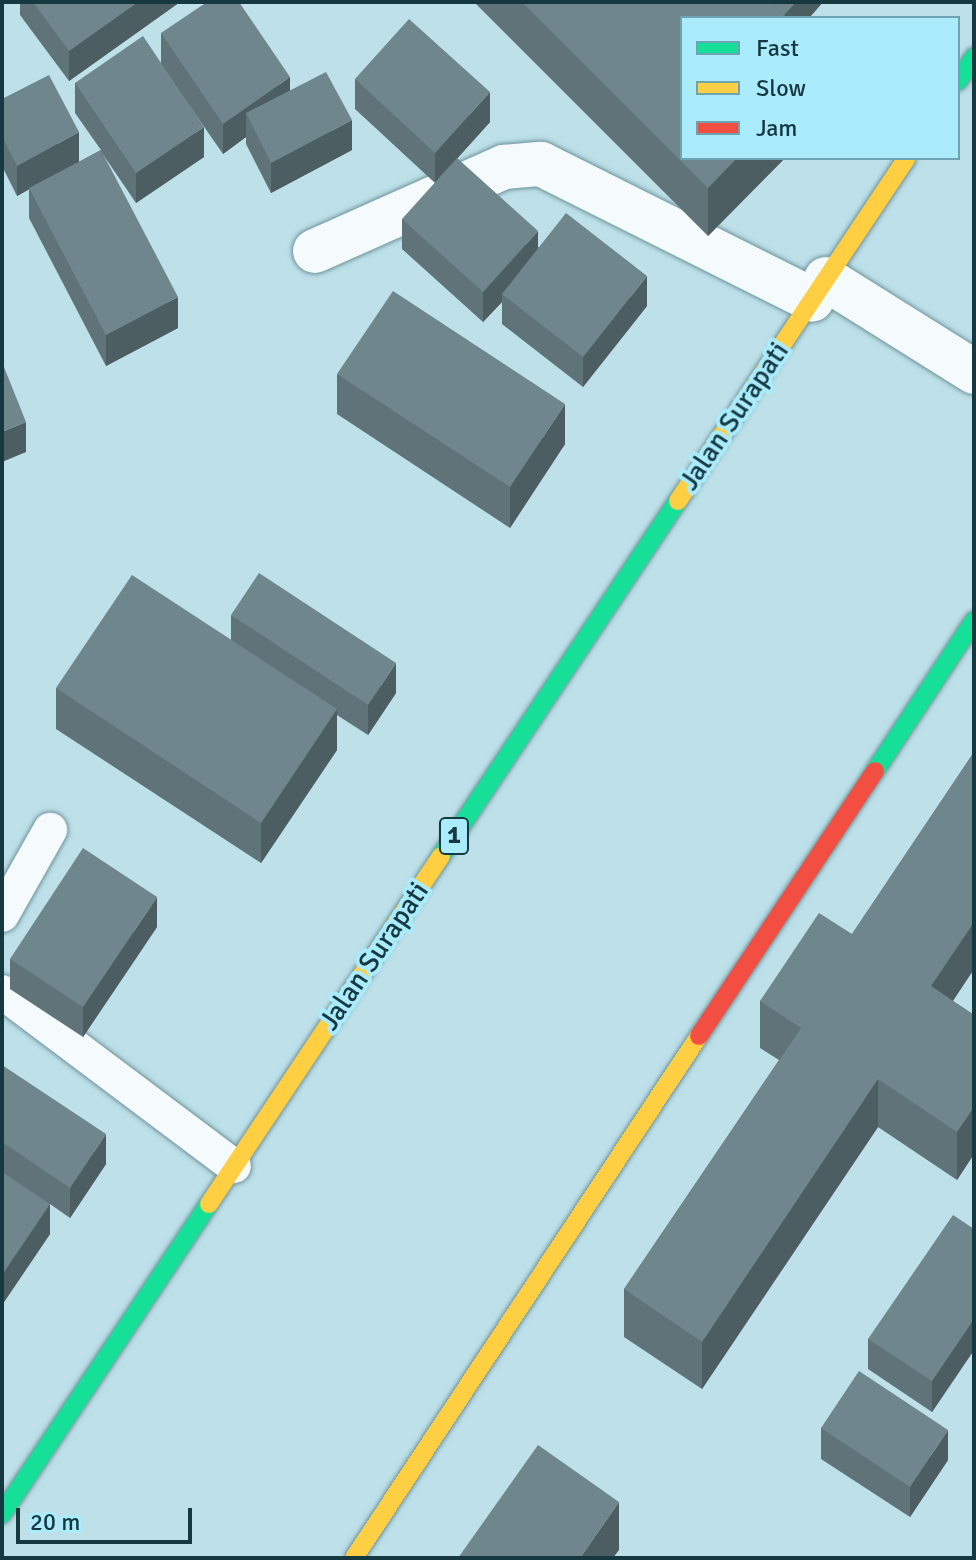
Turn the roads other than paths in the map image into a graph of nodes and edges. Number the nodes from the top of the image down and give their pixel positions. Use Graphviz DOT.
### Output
graph roads {
  1 [pos="974,57"];
  2 [pos="960,78"];
  3 [pos="906,160"];
  4 [pos="315,251"];
  5 [pos="819,289"];
  6 [pos="973,370"];
  7 [pos="974,621"];
  8 [pos="50,830"];
  9 [pos="2,915"];
  10 [pos="2,992"];
  11 [pos="234,1166"];
  12 [pos="2,1514"];
  13 [pos="354,1558"];
  1 -- 2 [label="main road"];
  3 -- 5 [label="main road, Jalan Surapati / 1"];
  4 -- 5 [label="street"];
  5 -- 6 [label="street"];
  5 -- 11 [label="main road, Jalan Surapati / 1"];
  7 -- 13 [label="main road"];
  8 -- 9 [label="lane"];
  10 -- 11 [label="lane"];
  11 -- 12 [label="main road, Jalan Surapati / 1"];
}
